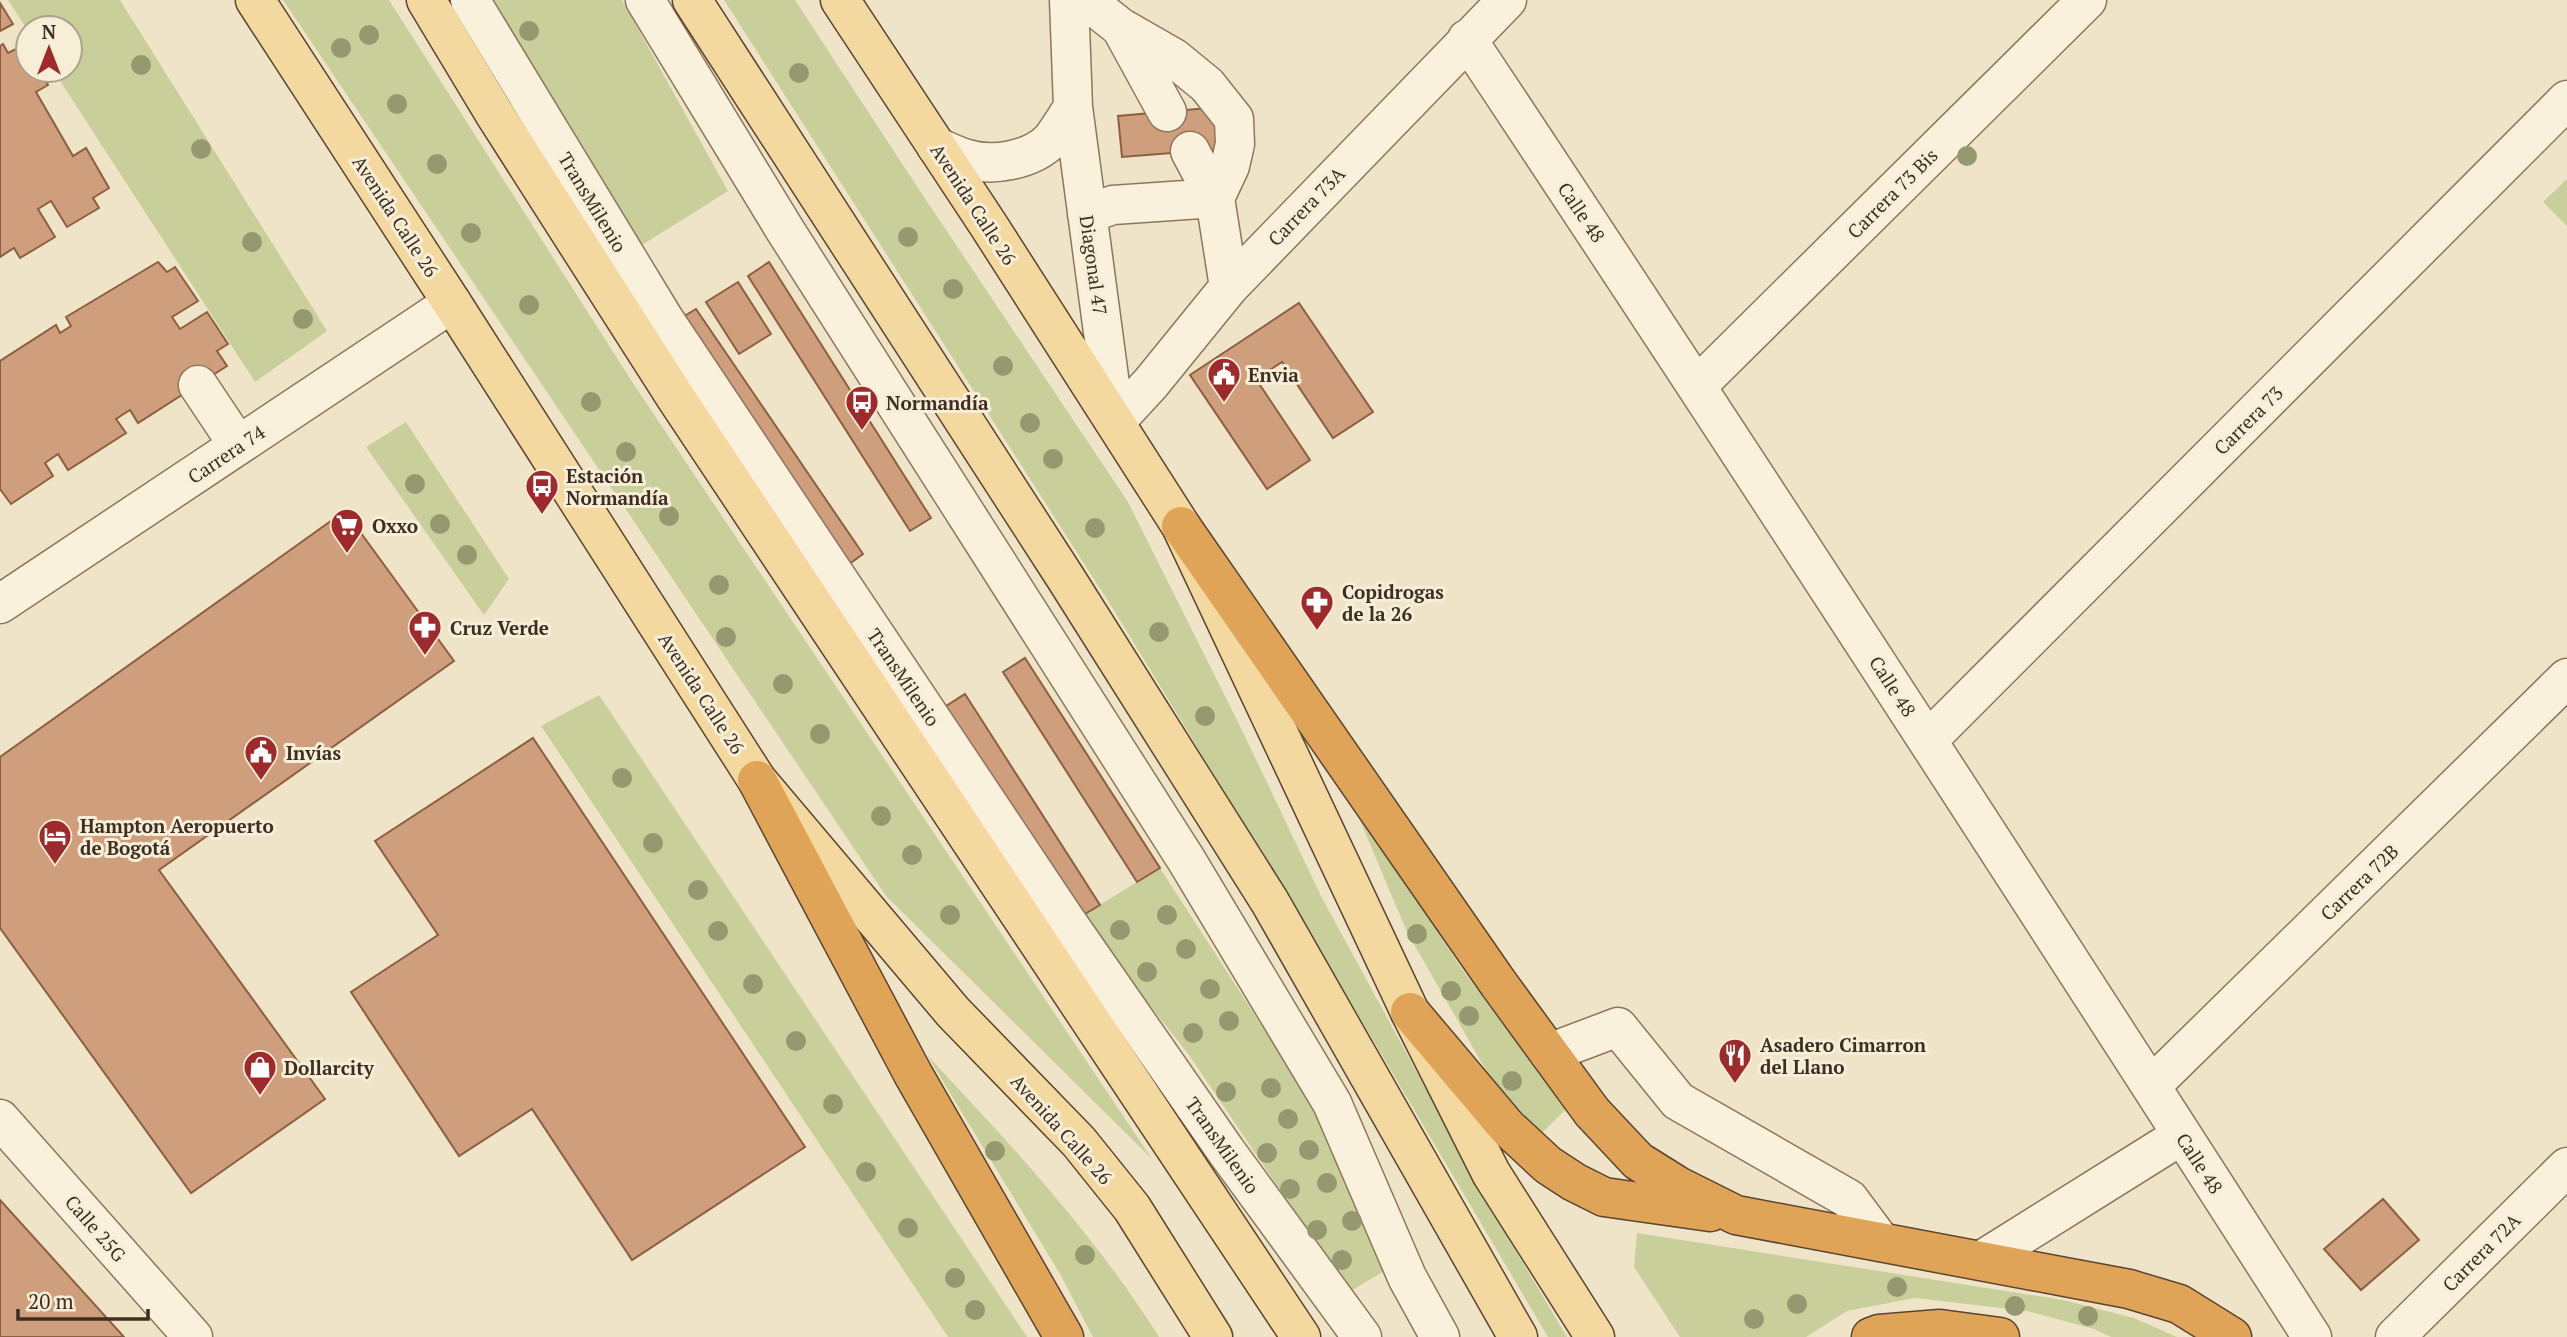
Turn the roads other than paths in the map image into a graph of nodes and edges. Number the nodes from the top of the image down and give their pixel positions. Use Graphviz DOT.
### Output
graph roads {
  1 [pos="255,0"];
  2 [pos="426,0"];
  3 [pos="470,0"];
  4 [pos="645,0"];
  5 [pos="692,0"];
  6 [pos="840,0"];
  7 [pos="1069,0"];
  8 [pos="1086,0"];
  9 [pos="1507,0"];
  10 [pos="2087,0"];
  11 [pos="1120,27"];
  12 [pos="1467,39"];
  13 [pos="2567,100"];
  14 [pos="1073,107"];
  15 [pos="1167,112"];
  16 [pos="936,146"];
  17 [pos="1190,151"];
  18 [pos="1214,198"];
  19 [pos="1087,214"];
  20 [pos="1229,287"];
  21 [pos="452,303"];
  22 [pos="198,385"];
  23 [pos="1698,385"];
  24 [pos="1115,422"];
  25 [pos="238,445"];
  26 [pos="1181,526"];
  27 [pos="0,604"];
  28 [pos="2567,678"];
  29 [pos="1928,740"];
  30 [pos="757,780"];
  31 [pos="1410,1012"];
  32 [pos="1549,1053"];
  33 [pos="2151,1086"];
  34 [pos="1,1123"];
  35 [pos="2182,1135"];
  36 [pos="2567,1167"];
  37 [pos="1736,1215"];
  38 [pos="1881,1242"];
  39 [pos="1982,1260"];
  40 [pos="192,1337"];
  41 [pos="1063,1337"];
  42 [pos="1213,1337"];
  43 [pos="1301,1337"];
  44 [pos="1362,1337"];
  45 [pos="1440,1337"];
  46 [pos="1518,1337"];
  47 [pos="1595,1337"];
  48 [pos="1871,1337"];
  49 [pos="2000,1337"];
  50 [pos="2232,1337"];
  51 [pos="2312,1337"];
  52 [pos="2395,1337"];
  1 -- 21 [label="main road, Avenida Calle 26"];
  2 -- 43 [label="main road"];
  3 -- 44 [label="street, TransMilenio"];
  4 -- 45 [label="street"];
  5 -- 46 [label="main road"];
  6 -- 16 [label="main road, Avenida Calle 26"];
  7 -- 14 [label="street, Diagonal 47"];
  8 -- 11 [label="street"];
  9 -- 12 [label="street, Carrera 73A"];
  10 -- 23 [label="street, Carrera 73 Bis"];
  11 -- 15 [label="street"];
  11 -- 18 [label="street"];
  12 -- 20 [label="street, Carrera 73A"];
  12 -- 23 [label="street, Calle 48"];
  13 -- 29 [label="street, Carrera 73"];
  14 -- 16 [label="street"];
  14 -- 19 [label="street, Diagonal 47"];
  16 -- 24 [label="main road, Avenida Calle 26"];
  17 -- 18 [label="street"];
  18 -- 19 [label="street"];
  18 -- 20 [label="street"];
  19 -- 24 [label="street, Diagonal 47"];
  20 -- 24 [label="street, Carrera 73A"];
  21 -- 25 [label="street, Carrera 74"];
  21 -- 30 [label="main road, Avenida Calle 26"];
  22 -- 25 [label="street"];
  23 -- 29 [label="street, Calle 48"];
  24 -- 26 [label="main road, Avenida Calle 26"];
  25 -- 27 [label="street, Carrera 74"];
  26 -- 31 [label="main road, Avenida Calle 26"];
  26 -- 32 [label="highway"];
  28 -- 33 [label="street, Carrera 72B"];
  29 -- 33 [label="street, Calle 48"];
  30 -- 41 [label="highway"];
  30 -- 42 [label="main road, Avenida Calle 26"];
  31 -- 37 [label="highway"];
  31 -- 47 [label="main road, Avenida Calle 26"];
  32 -- 37 [label="highway"];
  32 -- 38 [label="street"];
  33 -- 35 [label="street, Calle 48"];
  34 -- 40 [label="street, Calle 25G"];
  35 -- 39 [label="street"];
  35 -- 51 [label="street, Calle 48"];
  36 -- 52 [label="street, Carrera 72A"];
  37 -- 38 [label="highway"];
  38 -- 39 [label="highway"];
  39 -- 50 [label="highway"];
  48 -- 49 [label="highway"];
}
